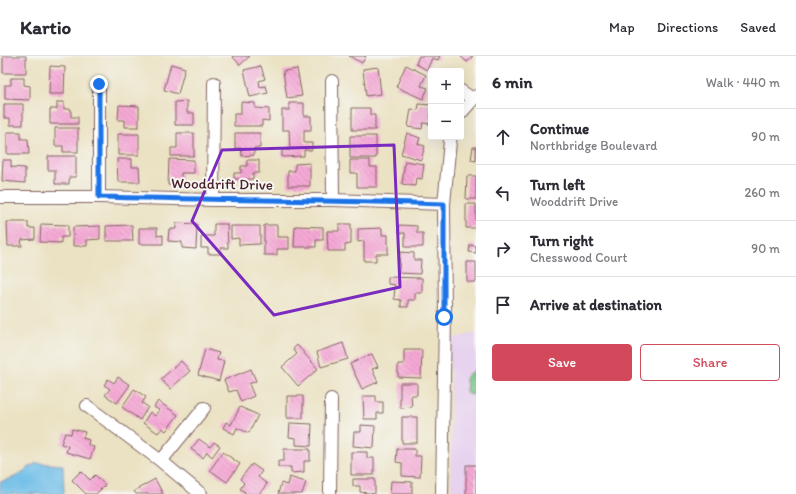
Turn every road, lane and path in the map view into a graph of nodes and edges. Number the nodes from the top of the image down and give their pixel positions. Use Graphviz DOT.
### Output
graph roads {
  1 [pos="332,81"];
  2 [pos="214,83"];
  3 [pos="99,84"];
  4 [pos="464,92"];
  5 [pos="475,97"];
  6 [pos="464,110"];
  7 [pos="450,140"];
  8 [pos="0,197"];
  9 [pos="99,197"];
  10 [pos="213,200"];
  11 [pos="333,200"];
  12 [pos="444,204"];
  13 [pos="331,399"];
  14 [pos="87,406"];
  15 [pos="204,408"];
  16 [pos="161,461"];
  17 [pos="200,494"];
  18 [pos="330,494"];
  19 [pos="442,494"];
  1 -- 11 [label="street"];
  2 -- 10 [label="street"];
  3 -- 9 [label="street"];
  4 -- 5 [label="street"];
  5 -- 6 [label="street"];
  7 -- 12 [label="street"];
  8 -- 9 [label="street, Wooddrift Drive"];
  9 -- 10 [label="street, Wooddrift Drive"];
  10 -- 11 [label="street, Wooddrift Drive"];
  11 -- 12 [label="street, Wooddrift Drive"];
  12 -- 19 [label="street"];
  13 -- 18 [label="street"];
  14 -- 16 [label="street"];
  15 -- 16 [label="street"];
  16 -- 17 [label="street"];
}
